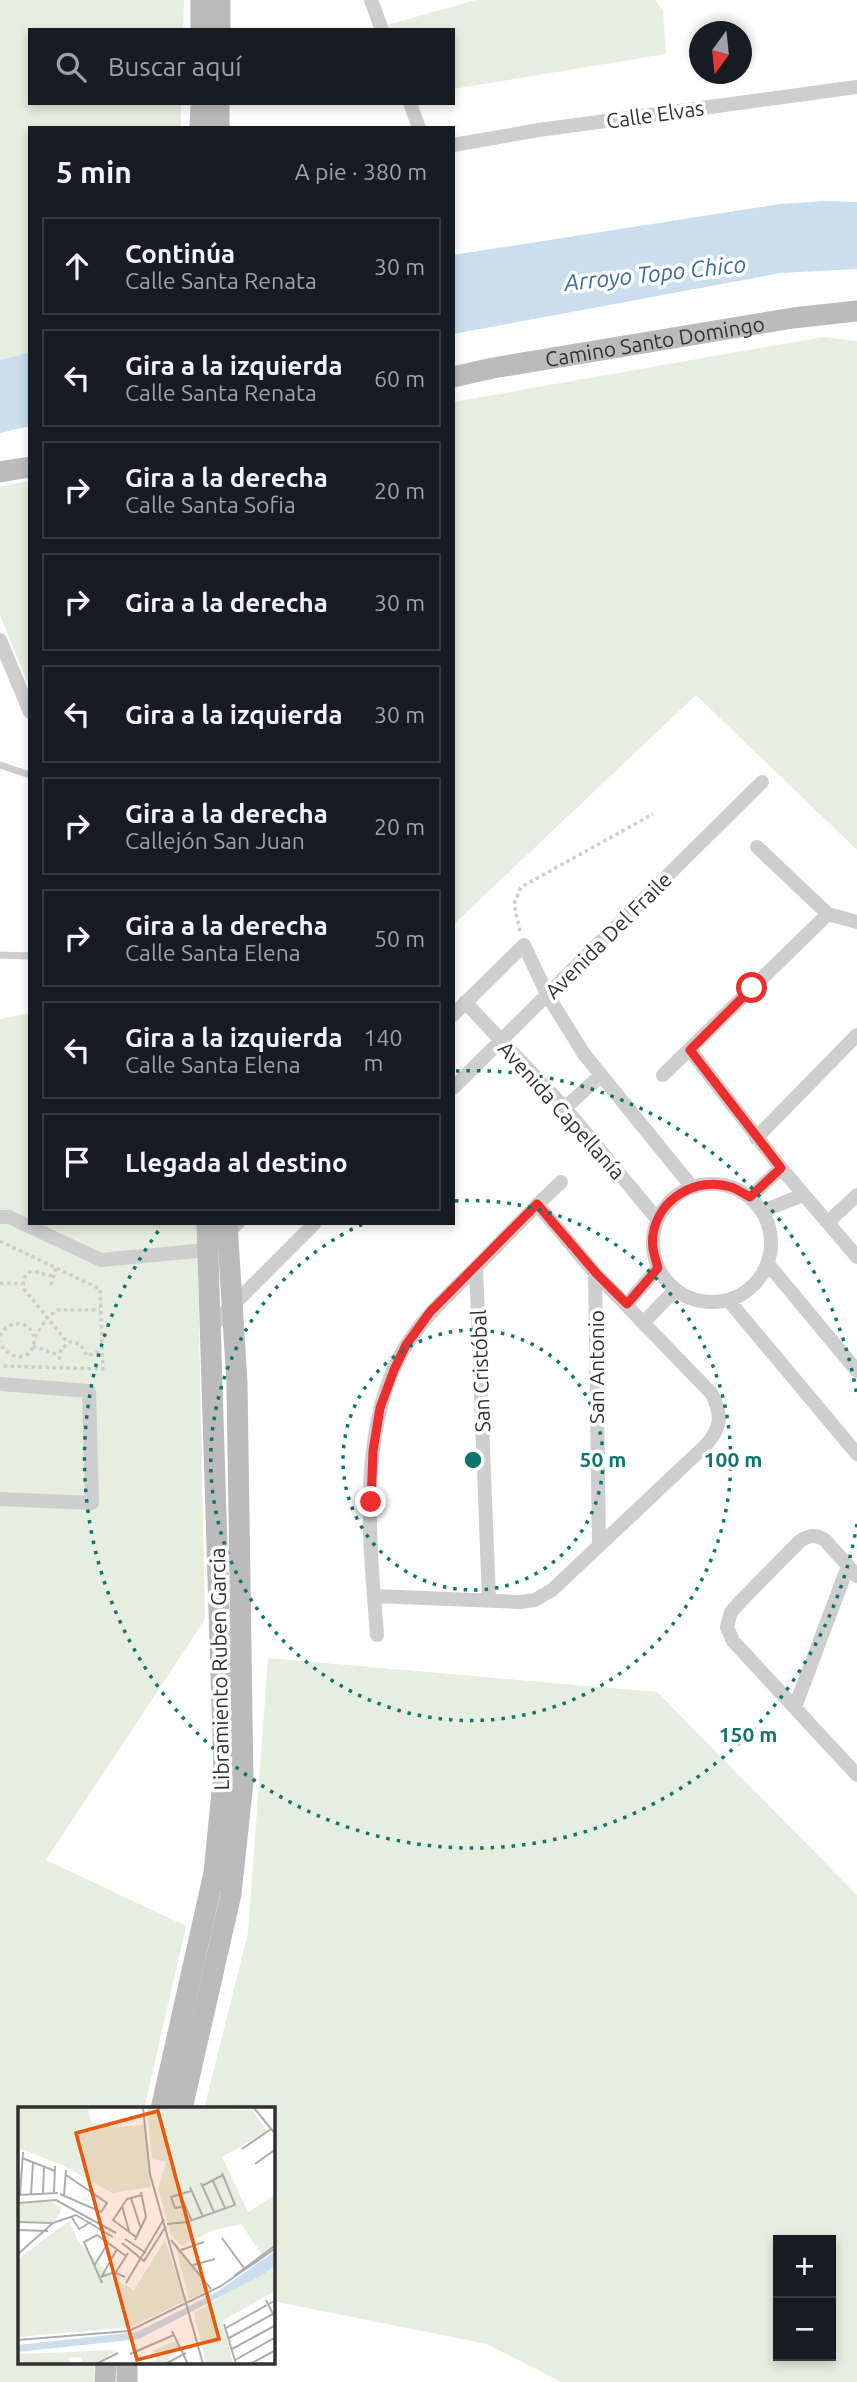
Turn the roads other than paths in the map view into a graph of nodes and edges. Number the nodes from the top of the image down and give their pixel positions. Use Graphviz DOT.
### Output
graph roads {
  1 [pos="201,0"];
  2 [pos="220,0"];
  3 [pos="371,0"];
  4 [pos="201,28"];
  5 [pos="220,28"];
  6 [pos="381,28"];
  7 [pos="857,87"];
  8 [pos="201,105"];
  9 [pos="219,105"];
  10 [pos="411,105"];
  11 [pos="201,126"];
  12 [pos="219,126"];
  13 [pos="418,126"];
  14 [pos="455,145"];
  15 [pos="857,311"];
  16 [pos="455,377"];
  17 [pos="28,467"];
  18 [pos="0,472"];
  19 [pos="0,640"];
  20 [pos="28,707"];
  21 [pos="0,765"];
  22 [pos="28,774"];
  23 [pos="762,782"];
  24 [pos="757,848"];
  25 [pos="828,914"];
  26 [pos="857,922"];
  27 [pos="0,956"];
  28 [pos="28,956"];
  29 [pos="548,996"];
  30 [pos="466,1002"];
  31 [pos="455,1012"];
  32 [pos="857,1035"];
  33 [pos="500,1042"];
  34 [pos="690,1050"];
  35 [pos="663,1075"];
  36 [pos="600,1076"];
  37 [pos="455,1086"];
  38 [pos="565,1108"];
  39 [pos="756,1138"];
  40 [pos="781,1168"];
  41 [pos="561,1182"];
  42 [pos="692,1187"];
  43 [pos="803,1195"];
  44 [pos="857,1195"];
  45 [pos="750,1197"];
  46 [pos="537,1204"];
  47 [pos="763,1211"];
  48 [pos="0,1217"];
  49 [pos="657,1219"];
  50 [pos="828,1222"];
  51 [pos="207,1225"];
  52 [pos="313,1225"];
  53 [pos="231,1227"];
  54 [pos="207,1250"];
  55 [pos="857,1257"];
  56 [pos="768,1264"];
  57 [pos="476,1267"];
  58 [pos="658,1268"];
  59 [pos="596,1273"];
  60 [pos="676,1290"];
  61 [pos="729,1301"];
  62 [pos="627,1304"];
  63 [pos="232,1306"];
  64 [pos="644,1322"];
  65 [pos="209,1329"];
  66 [pos="857,1371"];
  67 [pos="0,1384"];
  68 [pos="857,1454"];
  69 [pos="0,1499"];
  70 [pos="599,1544"];
  71 [pos="852,1571"];
  72 [pos="374,1596"];
  73 [pos="489,1600"];
  74 [pos="377,1635"];
  75 [pos="794,1707"];
  76 [pos="857,1775"];
  77 [pos="161,2107"];
  78 [pos="182,2107"];
  79 [pos="106,2364"];
  80 [pos="127,2364"];
  81 [pos="105,2382"];
  82 [pos="127,2382"];
  1 -- 4 [label="street"];
  2 -- 5 [label="street"];
  3 -- 6 [label="street"];
  7 -- 14 [label="street, Calle Elvas"];
  8 -- 11 [label="street"];
  9 -- 12 [label="street"];
  10 -- 13 [label="street"];
  15 -- 16 [label="street, Camino Santo Domingo"];
  17 -- 18 [label="street"];
  19 -- 20 [label="street"];
  21 -- 22 [label="lane"];
  23 -- 29 [label="street, Avenida Del Fraile"];
  24 -- 25 [label="street"];
  25 -- 26 [label="street"];
  25 -- 34 [label="street"];
  27 -- 28 [label="lane"];
  29 -- 30 [label="street"];
  29 -- 33 [label="street, Avenida Del Fraile"];
  29 -- 36 [label="street"];
  30 -- 31 [label="street"];
  30 -- 33 [label="street, Avenida Capellanía"];
  32 -- 39 [label="street"];
  33 -- 37 [label="street, Avenida Del Fraile"];
  33 -- 38 [label="street, Avenida Capellanía"];
  34 -- 35 [label="street"];
  34 -- 39 [label="street"];
  36 -- 38 [label="street"];
  36 -- 42 [label="street"];
  38 -- 49 [label="street, Avenida Capellanía"];
  39 -- 40 [label="street"];
  40 -- 43 [label="street"];
  40 -- 45 [label="street"];
  41 -- 46 [label="street"];
  42 -- 45 [label="street"];
  42 -- 49 [label="street"];
  43 -- 47 [label="street"];
  43 -- 50 [label="street"];
  44 -- 50 [label="street"];
  45 -- 47 [label="street"];
  46 -- 57 [label="street"];
  46 -- 59 [label="street"];
  47 -- 56 [label="street"];
  48 -- 54 [label="street"];
  49 -- 58 [label="street"];
  50 -- 55 [label="street"];
  51 -- 54 [label="street, Libramiento Ruben Garcia"];
  52 -- 63 [label="street"];
  53 -- 54 [label="street"];
  53 -- 63 [label="street, Libramiento Ruben Garcia"];
  54 -- 65 [label="street, Libramiento Ruben Garcia"];
  56 -- 61 [label="street"];
  56 -- 66 [label="street"];
  57 -- 72 [label="street"];
  57 -- 73 [label="street, San Cristóbal"];
  58 -- 60 [label="street"];
  58 -- 62 [label="street"];
  59 -- 62 [label="street"];
  59 -- 70 [label="street, San Antonio"];
  60 -- 61 [label="street"];
  60 -- 64 [label="street"];
  61 -- 68 [label="street"];
  62 -- 64 [label="street"];
  63 -- 65 [label="street"];
  63 -- 78 [label="street, Libramiento Ruben Garcia"];
  64 -- 70 [label="street"];
  65 -- 77 [label="street, Libramiento Ruben Garcia"];
  67 -- 69 [label="street"];
  70 -- 73 [label="street"];
  71 -- 75 [label="street"];
  71 -- 75 [label="street"];
  72 -- 73 [label="street"];
  72 -- 74 [label="street"];
  75 -- 76 [label="street"];
  79 -- 81 [label="street"];
  80 -- 82 [label="street"];
}
